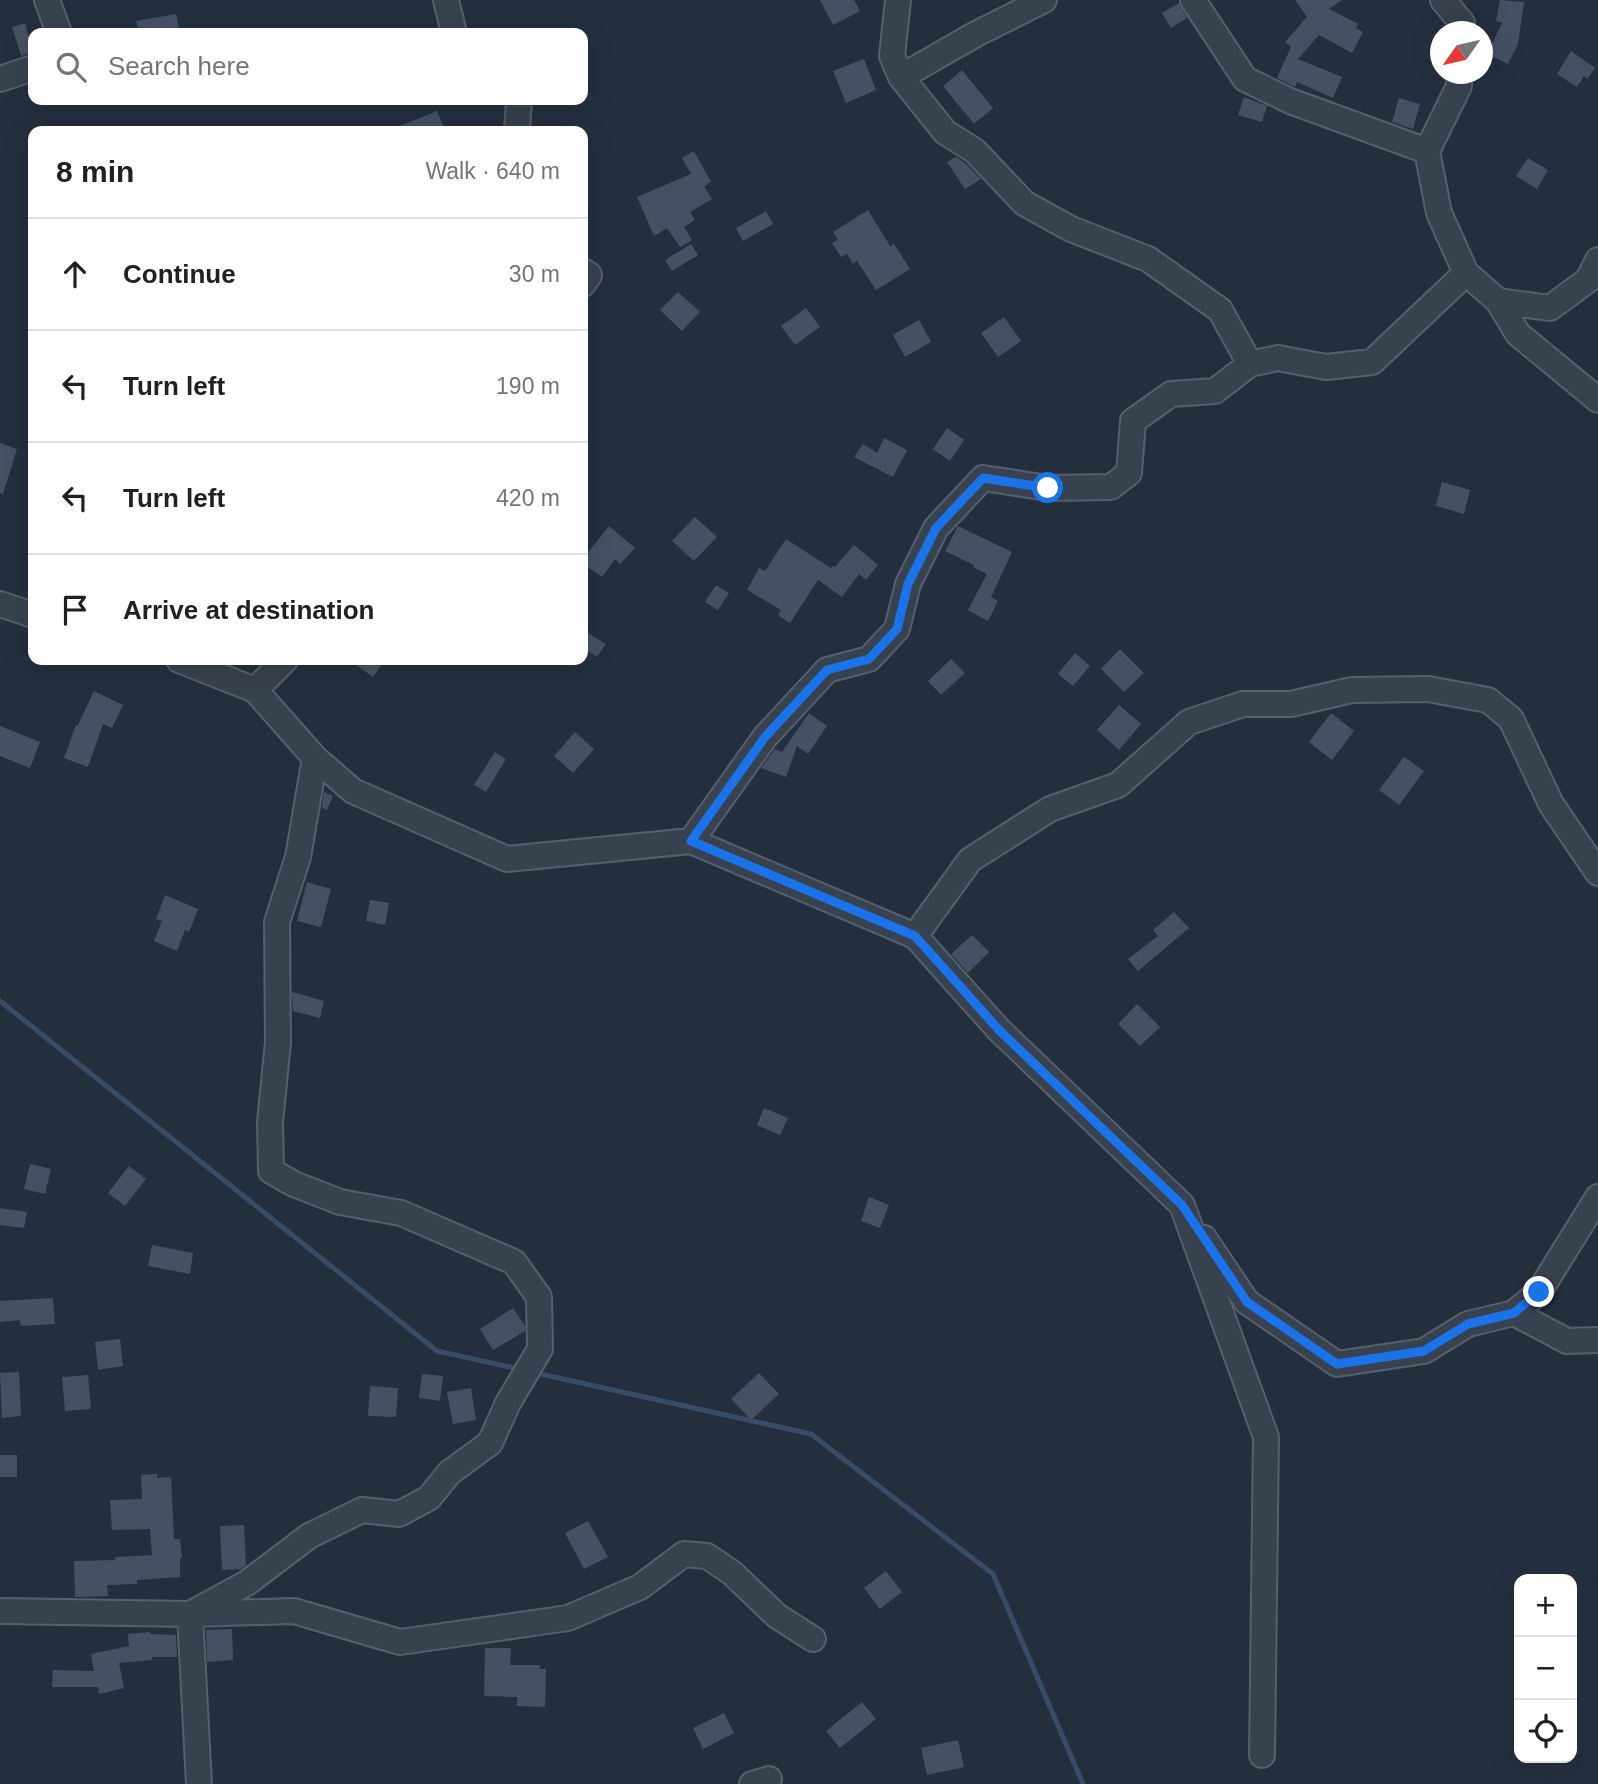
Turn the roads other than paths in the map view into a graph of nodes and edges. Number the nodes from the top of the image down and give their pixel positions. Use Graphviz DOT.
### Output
graph roads {
  1 [pos="47,0"];
  2 [pos="446,0"];
  3 [pos="898,0"];
  4 [pos="1044,0"];
  5 [pos="1193,0"];
  6 [pos="1443,0"];
  7 [pos="1460,21"];
  8 [pos="58,28"];
  9 [pos="453,28"];
  10 [pos="28,70"];
  11 [pos="901,77"];
  12 [pos="0,79"];
  13 [pos="1458,84"];
  14 [pos="521,105"];
  15 [pos="518,126"];
  16 [pos="1427,151"];
  17 [pos="1598,260"];
  18 [pos="1466,273"];
  19 [pos="1497,301"];
  20 [pos="1250,364"];
  21 [pos="1598,400"];
  22 [pos="0,604"];
  23 [pos="28,613"];
  24 [pos="192,665"];
  25 [pos="280,665"];
  26 [pos="255,690"];
  27 [pos="314,758"];
  28 [pos="691,841"];
  29 [pos="1598,873"];
  30 [pos="915,936"];
  31 [pos="1598,1197"];
  32 [pos="1182,1205"];
  33 [pos="1514,1313"];
  34 [pos="1598,1340"];
  35 [pos="0,1611"];
  36 [pos="190,1614"];
  37 [pos="813,1639"];
  38 [pos="1262,1755"];
  39 [pos="199,1784"];
  1 -- 8 [label="street"];
  2 -- 9 [label="street"];
  3 -- 11 [label="street"];
  4 -- 11 [label="street"];
  5 -- 16 [label="street"];
  6 -- 7 [label="street"];
  10 -- 12 [label="street"];
  11 -- 20 [label="street"];
  13 -- 16 [label="street"];
  14 -- 15 [label="street"];
  16 -- 18 [label="street"];
  17 -- 19 [label="street"];
  18 -- 19 [label="street"];
  18 -- 20 [label="street"];
  19 -- 21 [label="street"];
  20 -- 28 [label="street"];
  22 -- 23 [label="street"];
  24 -- 26 [label="street"];
  25 -- 26 [label="street"];
  26 -- 27 [label="street"];
  27 -- 28 [label="street"];
  27 -- 36 [label="street"];
  28 -- 30 [label="street"];
  29 -- 30 [label="street"];
  30 -- 32 [label="street"];
  31 -- 33 [label="street"];
  32 -- 33 [label="street"];
  32 -- 38 [label="street"];
  33 -- 34 [label="street"];
  35 -- 36 [label="street"];
  36 -- 37 [label="street"];
  36 -- 39 [label="street"];
}
